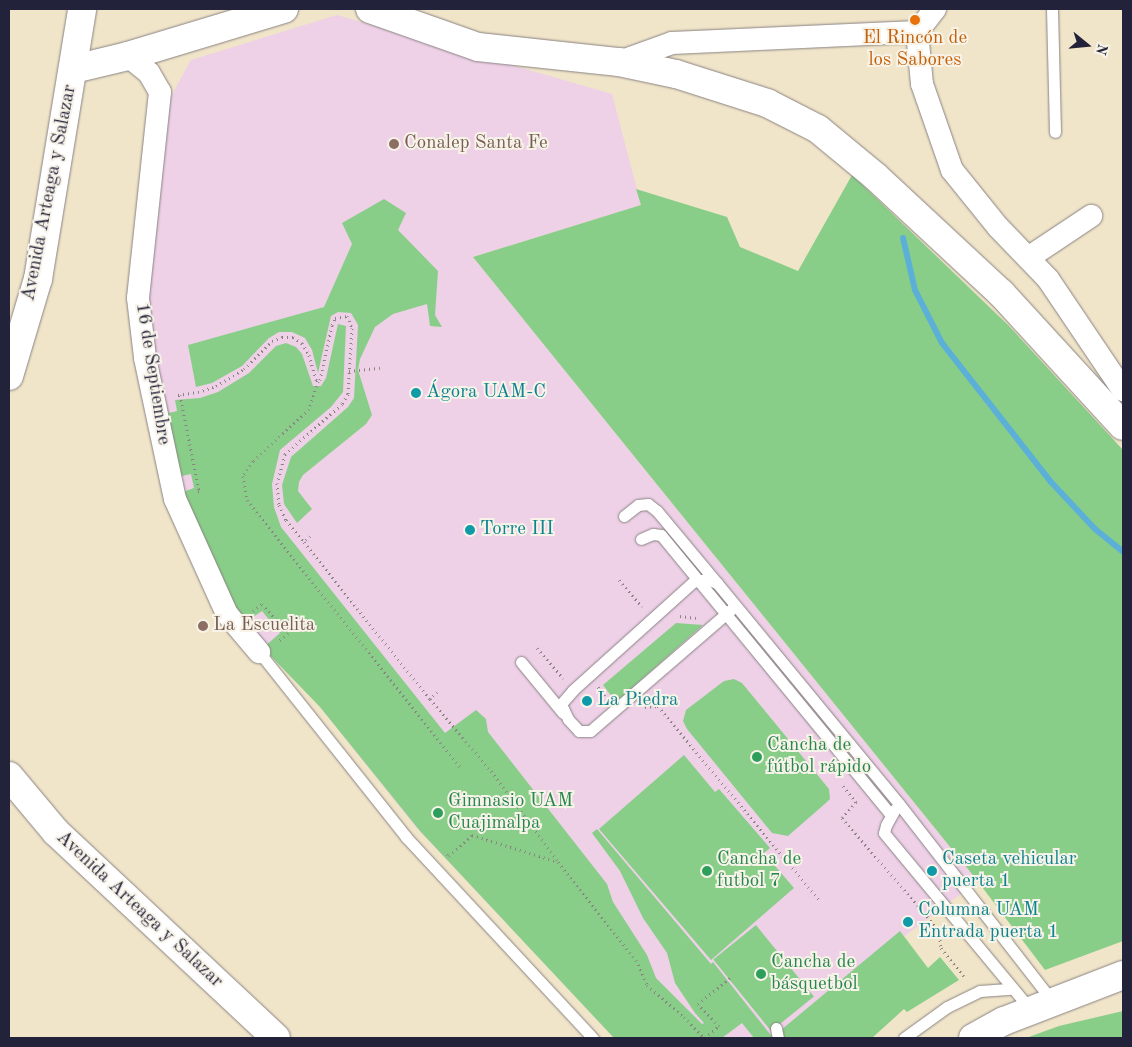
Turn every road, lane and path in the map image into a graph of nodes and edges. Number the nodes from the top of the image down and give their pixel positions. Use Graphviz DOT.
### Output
graph roads {
  1 [pos="82,9"];
  2 [pos="284,9"];
  3 [pos="370,9"];
  4 [pos="935,9"];
  5 [pos="1052,9"];
  6 [pos="257,13"];
  7 [pos="917,32"];
  8 [pos="128,56"];
  9 [pos="619,62"];
  10 [pos="74,69"];
  11 [pos="1056,132"];
  12 [pos="1090,216"];
  13 [pos="1028,258"];
  14 [pos="380,368"];
  15 [pos="349,371"];
  16 [pos="9,376"];
  17 [pos="318,381"];
  18 [pos="1123,390"];
  19 [pos="180,395"];
  20 [pos="153,398"];
  21 [pos="1123,426"];
  22 [pos="192,493"];
  23 [pos="624,516"];
  24 [pos="310,536"];
  25 [pos="642,540"];
  26 [pos="304,542"];
  27 [pos="619,580"];
  28 [pos="699,581"];
  29 [pos="717,583"];
  30 [pos="735,606"];
  31 [pos="250,614"];
  32 [pos="726,614"];
  33 [pos="654,620"];
  34 [pos="716,623"];
  35 [pos="267,648"];
  36 [pos="537,648"];
  37 [pos="521,662"];
  38 [pos="589,677"];
  39 [pos="573,690"];
  40 [pos="437,692"];
  41 [pos="430,699"];
  42 [pos="616,709"];
  43 [pos="568,719"];
  44 [pos="462,768"];
  45 [pos="9,776"];
  46 [pos="838,779"];
  47 [pos="899,804"];
  48 [pos="890,814"];
  49 [pos="443,850"];
  50 [pos="558,862"];
  51 [pos="818,899"];
  52 [pos="1123,975"];
  53 [pos="964,976"];
  54 [pos="730,978"];
  55 [pos="1012,990"];
  56 [pos="1042,1006"];
  57 [pos="276,1038"];
  58 [pos="593,1038"];
  59 [pos="705,1038"];
  60 [pos="904,1038"];
  61 [pos="973,1038"];
  1 -- 10 [label="street, Avenida Arteaga y Salazar"];
  2 -- 6 [label="street"];
  3 -- 9 [label="street"];
  4 -- 7 [label="street"];
  5 -- 11 [label="lane"];
  6 -- 8 [label="street"];
  7 -- 9 [label="street"];
  7 -- 13 [label="street"];
  8 -- 10 [label="street"];
  8 -- 20 [label="street, 16 de Septiembre"];
  9 -- 21 [label="street"];
  10 -- 16 [label="street, Avenida Arteaga y Salazar"];
  12 -- 13 [label="street"];
  13 -- 18 [label="street"];
  14 -- 15 [label="path"];
  15 -- 17 [label="path"];
  15 -- 26 [label="path"];
  17 -- 19 [label="path"];
  17 -- 44 [label="path"];
  19 -- 20 [label="path"];
  19 -- 22 [label="path"];
  20 -- 35 [label="street, 16 de Septiembre"];
  23 -- 29 [label="lane"];
  24 -- 26 [label="path"];
  25 -- 28 [label="lane"];
  26 -- 41 [label="path"];
  27 -- 33 [label="path"];
  28 -- 29 [label="lane"];
  28 -- 32 [label="lane"];
  28 -- 33 [label="lane"];
  29 -- 30 [label="lane"];
  30 -- 32 [label="lane"];
  30 -- 47 [label="lane"];
  31 -- 35 [label="path"];
  32 -- 34 [label="lane"];
  32 -- 48 [label="lane"];
  33 -- 34 [label="path"];
  33 -- 38 [label="lane"];
  34 -- 42 [label="lane"];
  35 -- 58 [label="lane"];
  36 -- 39 [label="path"];
  37 -- 43 [label="lane"];
  38 -- 39 [label="lane"];
  38 -- 42 [label="path"];
  39 -- 43 [label="lane"];
  40 -- 41 [label="path"];
  41 -- 50 [label="path"];
  42 -- 43 [label="lane"];
  42 -- 51 [label="path"];
  45 -- 57 [label="street, Avenida Arteaga y Salazar"];
  46 -- 53 [label="path"];
  47 -- 48 [label="lane"];
  47 -- 56 [label="lane"];
  48 -- 55 [label="lane"];
  49 -- 50 [label="path"];
  50 -- 59 [label="path"];
  52 -- 56 [label="street"];
  54 -- 59 [label="path"];
  55 -- 56 [label="lane"];
  55 -- 60 [label="lane"];
  56 -- 61 [label="street"];
}
